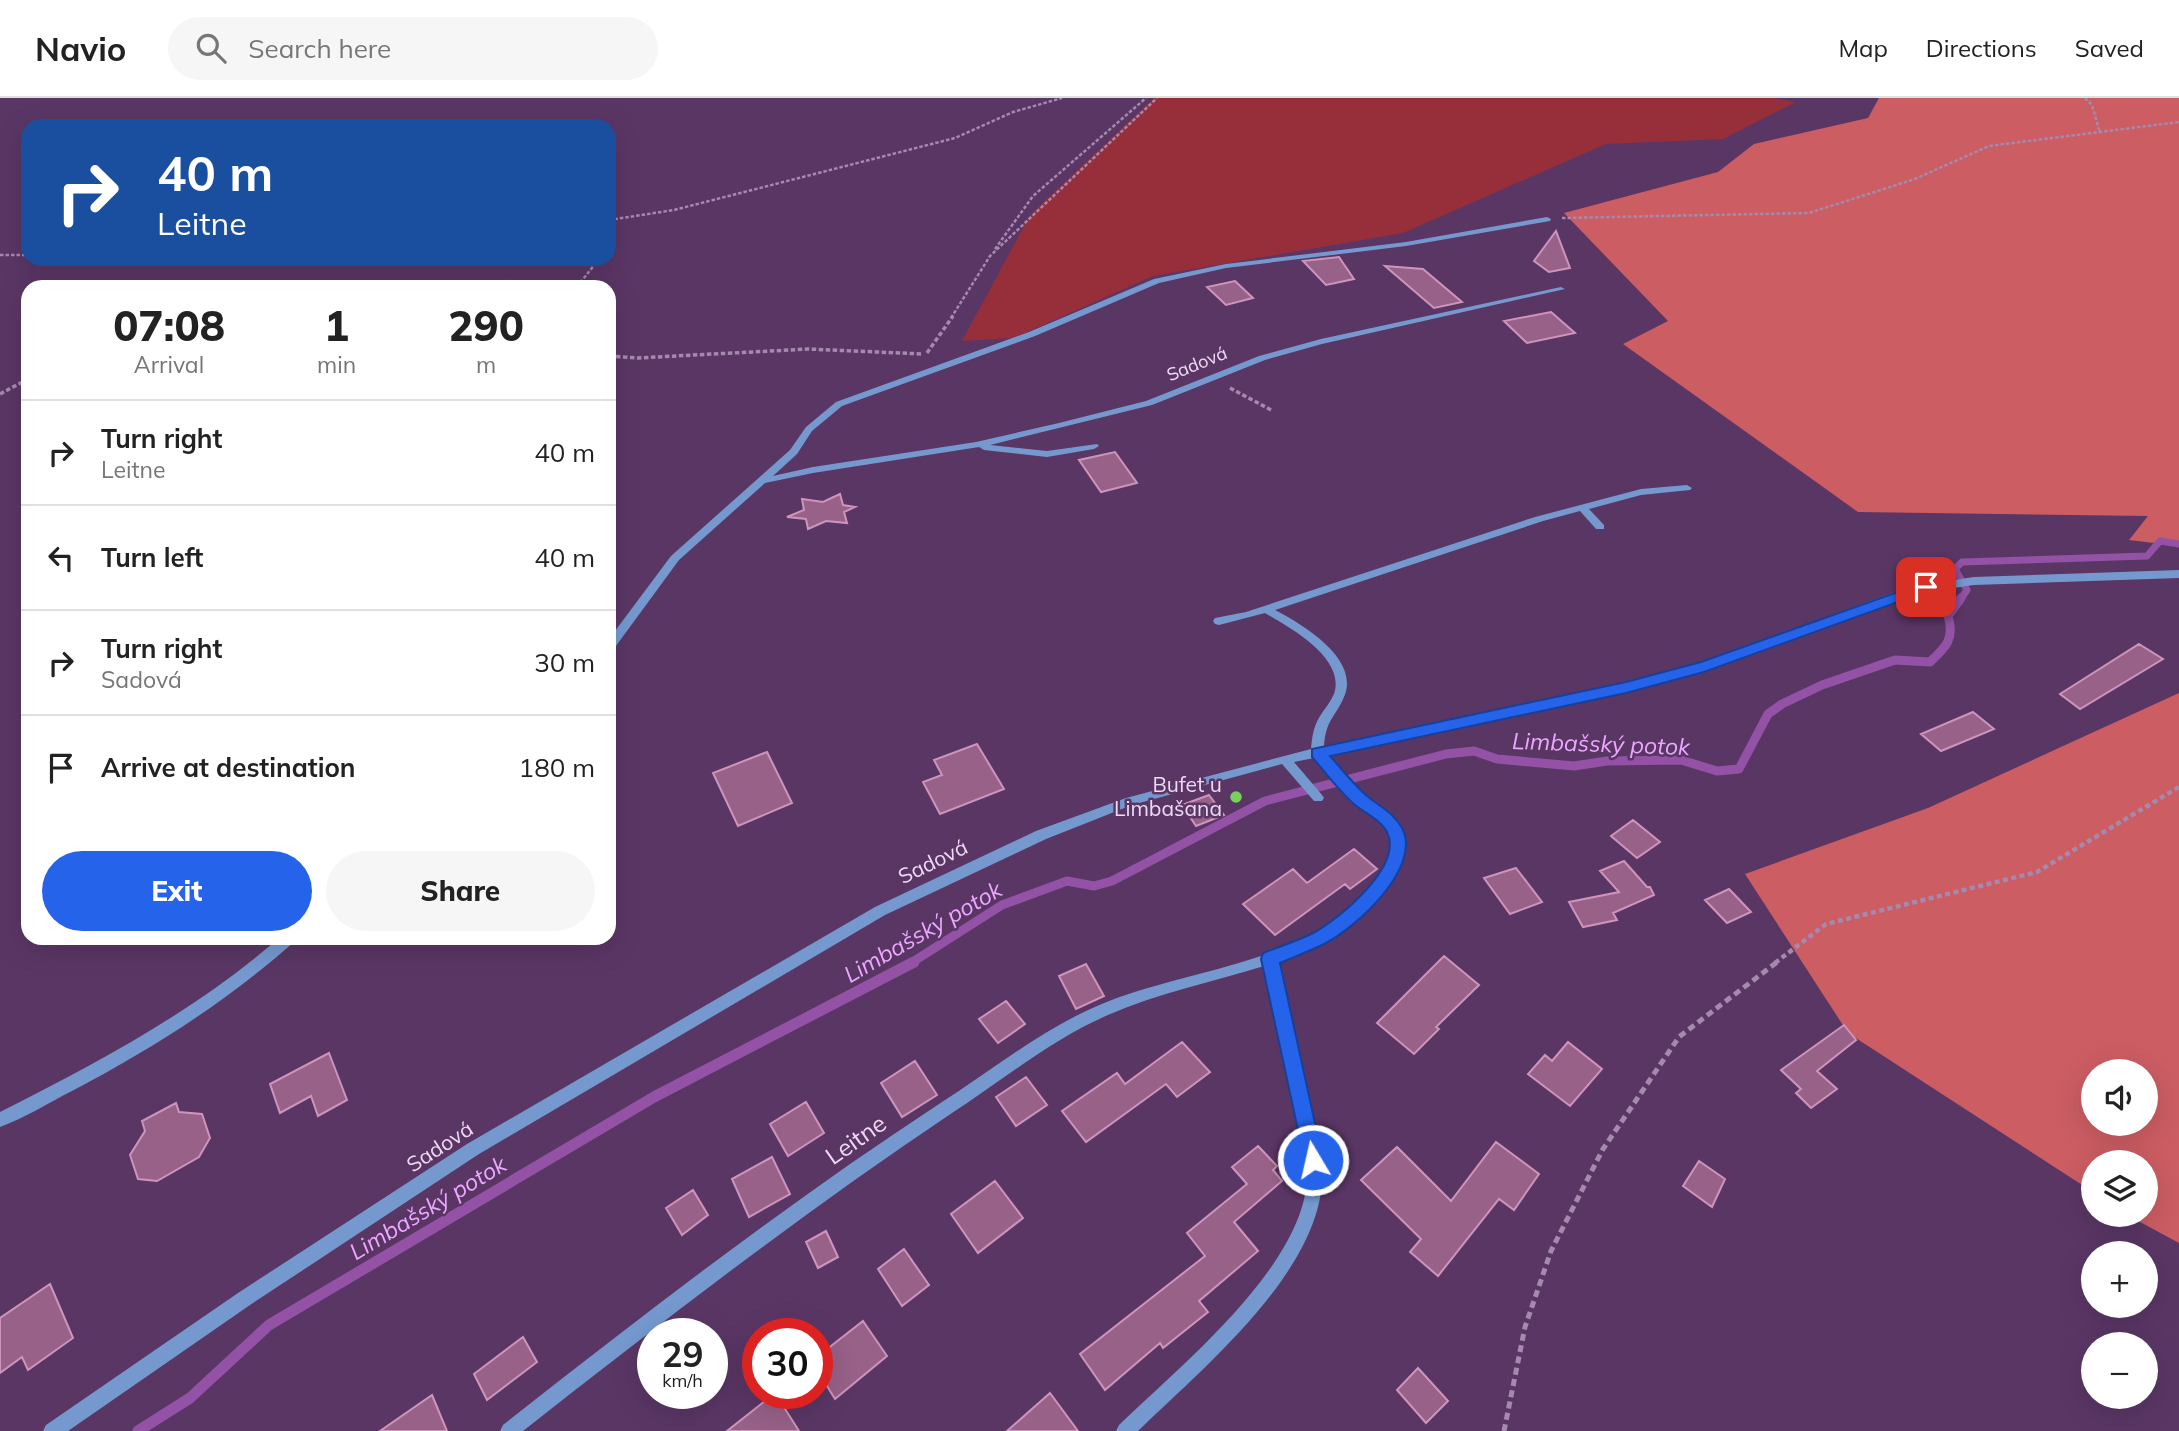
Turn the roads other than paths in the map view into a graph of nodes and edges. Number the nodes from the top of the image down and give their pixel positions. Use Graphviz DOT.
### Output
graph roads {
  1 [pos="1548,219"];
  2 [pos="1562,289"];
  3 [pos="976,446"];
  4 [pos="1094,446"];
  5 [pos="762,481"];
  6 [pos="1687,488"];
  7 [pos="1582,508"];
  8 [pos="1600,527"];
  9 [pos="2179,573"];
  10 [pos="1266,609"];
  11 [pos="1219,621"];
  12 [pos="616,638"];
  13 [pos="1317,753"];
  14 [pos="1284,759"];
  15 [pos="1312,791"];
  16 [pos="281,945"];
  17 [pos="1270,959"];
  18 [pos="0,1120"];
  19 [pos="51,1431"];
  20 [pos="509,1431"];
  21 [pos="1125,1431"];
  1 -- 5 [label="street"];
  2 -- 3 [label="street, Sadová"];
  3 -- 4 [label="street"];
  3 -- 5 [label="street, Sadová"];
  5 -- 12 [label="street"];
  6 -- 7 [label="street"];
  7 -- 8 [label="street"];
  7 -- 10 [label="street"];
  9 -- 13 [label="street, Sadová"];
  10 -- 11 [label="street"];
  10 -- 13 [label="street"];
  13 -- 14 [label="street, Sadová"];
  13 -- 17 [label="street, Leitne"];
  14 -- 15 [label="street"];
  14 -- 19 [label="street, Sadová"];
  16 -- 18 [label="street"];
  17 -- 20 [label="street, Leitne"];
  17 -- 21 [label="street"];
}
